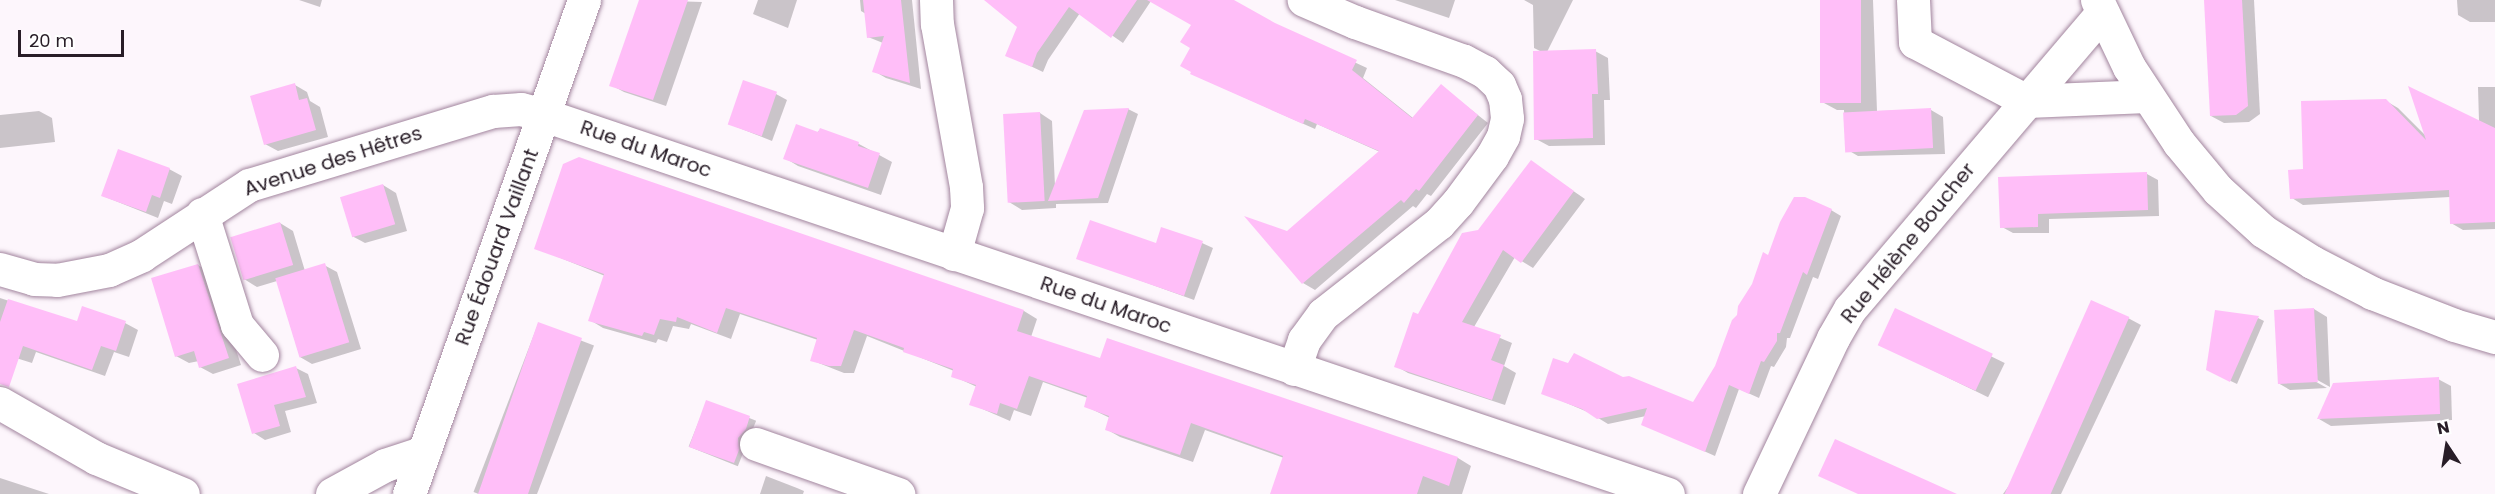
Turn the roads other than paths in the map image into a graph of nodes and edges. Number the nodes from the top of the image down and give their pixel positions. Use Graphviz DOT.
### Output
graph roads {
  1 [pos="584,0"];
  2 [pos="936,0"];
  3 [pos="1304,0"];
  4 [pos="1913,0"];
  5 [pos="2100,6"];
  6 [pos="2146,96"];
  7 [pos="2027,101"];
  8 [pos="544,115"];
  9 [pos="202,213"];
  10 [pos="954,254"];
  11 [pos="0,269"];
  12 [pos="2495,337"];
  13 [pos="262,355"];
  14 [pos="1294,369"];
  15 [pos="0,403"];
  16 [pos="756,444"];
  17 [pos="424,452"];
  18 [pos="183,494"];
  19 [pos="332,494"];
  20 [pos="409,494"];
  21 [pos="898,494"];
  22 [pos="1668,494"];
  23 [pos="1759,494"];
  1 -- 8 [label="street, Rue Édouard Vaillant"];
  2 -- 10 [label="street"];
  3 -- 14 [label="street"];
  4 -- 7 [label="street"];
  5 -- 6 [label="street, Rue Hélène Boucher"];
  5 -- 7 [label="street, Rue Hélène Boucher"];
  6 -- 7 [label="street"];
  6 -- 12 [label="street, Rue Hélène Boucher"];
  7 -- 23 [label="street, Rue Hélène Boucher"];
  8 -- 9 [label="street, Avenue des Hêtres"];
  8 -- 10 [label="street, Rue du Maroc"];
  8 -- 17 [label="street, Rue Édouard Vaillant"];
  9 -- 11 [label="street, Avenue des Hêtres"];
  9 -- 13 [label="street"];
  10 -- 14 [label="street, Rue du Maroc"];
  14 -- 22 [label="street, Rue du Maroc"];
  15 -- 18 [label="street"];
  16 -- 21 [label="street"];
  17 -- 19 [label="street"];
  17 -- 20 [label="street, Rue Édouard Vaillant"];
}
